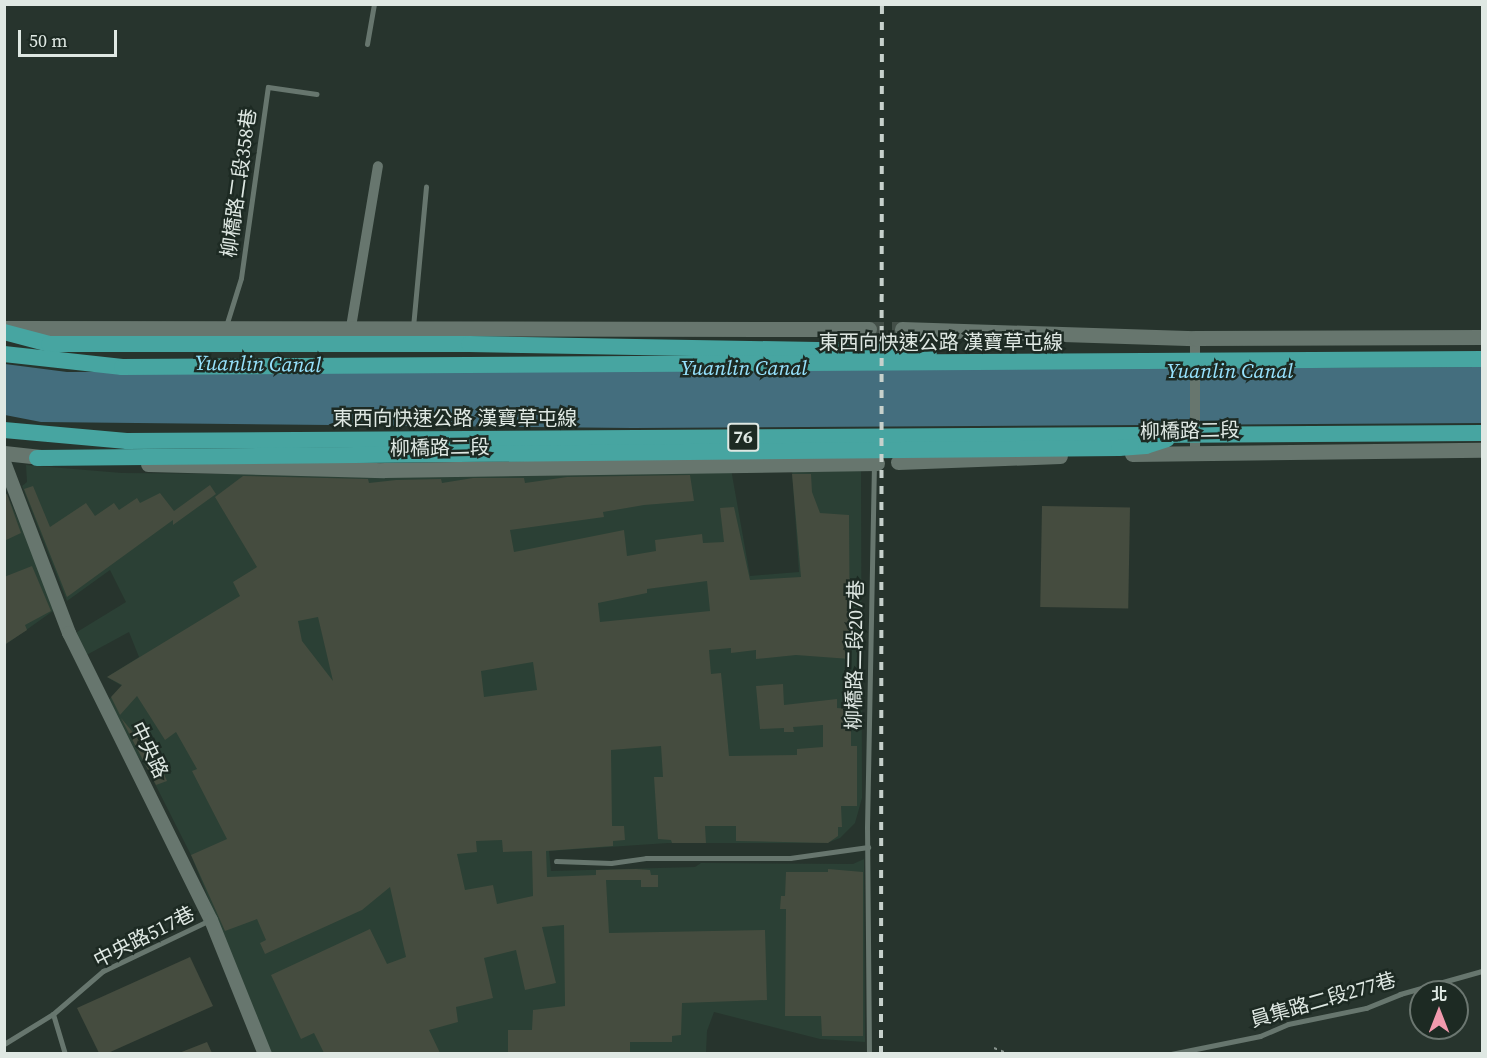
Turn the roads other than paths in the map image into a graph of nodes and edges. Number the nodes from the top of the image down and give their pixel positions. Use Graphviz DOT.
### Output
graph roads {
  1 [pos="374,4"];
  2 [pos="367,44"];
  3 [pos="316,94"];
  4 [pos="378,166"];
  5 [pos="426,188"];
  6 [pos="351,327"];
  7 [pos="413,329"];
  8 [pos="869,329"];
  9 [pos="902,329"];
  10 [pos="4,330"];
  11 [pos="225,330"];
  12 [pos="1482,337"];
  13 [pos="1195,338"];
  14 [pos="4,354"];
  15 [pos="1482,359"];
  16 [pos="1127,362"];
  17 [pos="4,430"];
  18 [pos="1189,431"];
  19 [pos="1482,433"];
  20 [pos="1482,450"];
  21 [pos="1195,451"];
  22 [pos="4,453"];
  23 [pos="37,458"];
  24 [pos="4,462"];
  25 [pos="898,462"];
  26 [pos="875,463"];
  27 [pos="868,847"];
  28 [pos="556,861"];
  29 [pos="211,920"];
  30 [pos="1482,971"];
  31 [pos="53,1014"];
  32 [pos="4,1044"];
  33 [pos="65,1053"];
  34 [pos="265,1053"];
  35 [pos="869,1053"];
  36 [pos="1172,1053"];
  1 -- 2 [label="lane"];
  3 -- 11 [label="lane, 柳橋路二段358巷"];
  4 -- 6 [label="street"];
  5 -- 7 [label="lane"];
  6 -- 7 [label="main road"];
  6 -- 11 [label="main road"];
  7 -- 8 [label="main road"];
  9 -- 13 [label="main road"];
  10 -- 11 [label="main road"];
  10 -- 16 [label="highway"];
  12 -- 13 [label="main road"];
  13 -- 18 [label="street"];
  14 -- 16 [label="highway, 東西向快速公路 漢寶草屯線"];
  15 -- 16 [label="highway, 東西向快速公路 漢寶草屯線"];
  17 -- 18 [label="highway, 東西向快速公路 漢寶草屯線 / 76"];
  18 -- 19 [label="highway, 東西向快速公路 漢寶草屯線 / 76"];
  18 -- 21 [label="street"];
  18 -- 23 [label="highway"];
  20 -- 21 [label="main road, 柳橋路二段"];
  21 -- 25 [label="main road, 柳橋路二段"];
  22 -- 23 [label="main road, 柳橋路二段"];
  23 -- 26 [label="main road, 柳橋路二段"];
  24 -- 29 [label="street, 中央路"];
  26 -- 27 [label="lane, 柳橋路二段207巷"];
  27 -- 28 [label="lane"];
  27 -- 35 [label="lane, 柳橋路二段207巷"];
  29 -- 31 [label="lane, 中央路517巷"];
  29 -- 34 [label="street, 中央路"];
  30 -- 36 [label="lane, 員集路二段277巷"];
  31 -- 32 [label="lane, 中央路517巷"];
  31 -- 33 [label="lane"];
}
